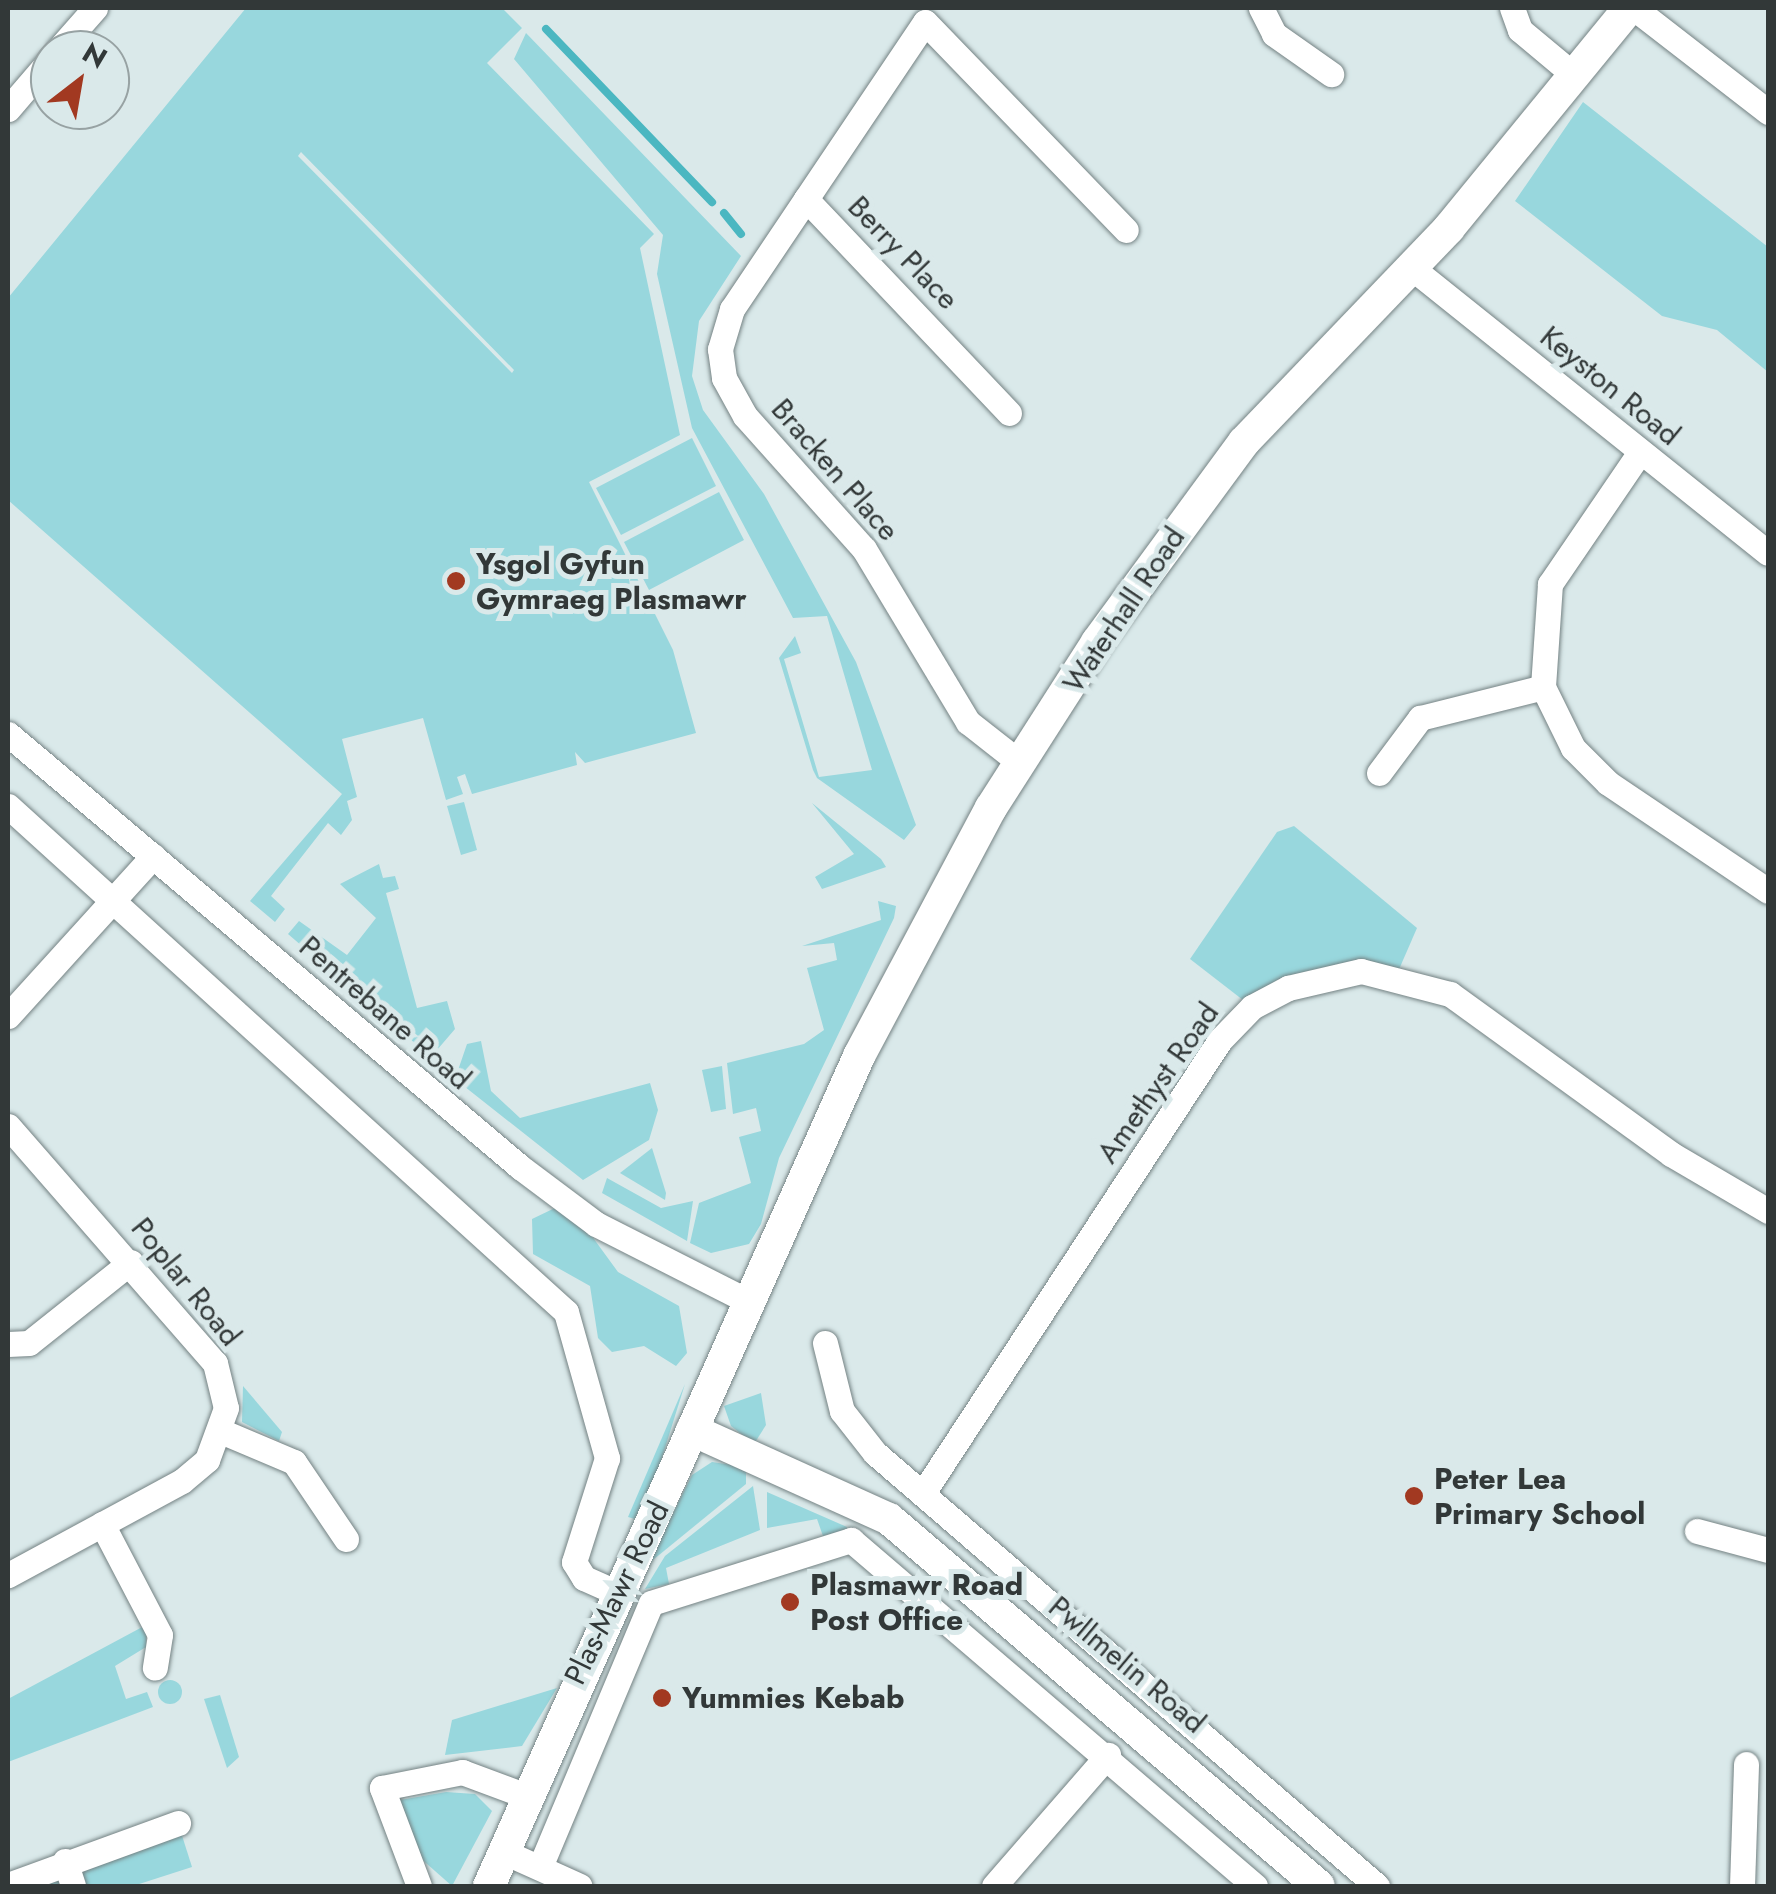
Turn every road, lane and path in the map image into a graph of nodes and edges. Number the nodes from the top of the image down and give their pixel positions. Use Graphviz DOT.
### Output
graph roads {
  1 [pos="96,8"];
  2 [pos="1261,8"];
  3 [pos="1512,8"];
  4 [pos="1632,8"];
  5 [pos="930,15"];
  6 [pos="76,30"];
  7 [pos="1331,74"];
  8 [pos="1574,76"];
  9 [pos="30,80"];
  10 [pos="10,101"];
  11 [pos="1768,112"];
  12 [pos="806,199"];
  13 [pos="1126,230"];
  14 [pos="1412,268"];
  15 [pos="1010,413"];
  16 [pos="1640,452"];
  17 [pos="1768,553"];
  18 [pos="1542,687"];
  19 [pos="8,734"];
  20 [pos="1019,762"];
  21 [pos="1380,774"];
  22 [pos="8,806"];
  23 [pos="153,856"];
  24 [pos="1768,892"];
  25 [pos="112,902"];
  26 [pos="8,1016"];
  27 [pos="8,1126"];
  28 [pos="1768,1211"];
  29 [pos="131,1262"];
  30 [pos="748,1301"];
  31 [pos="8,1344"];
  32 [pos="825,1344"];
  33 [pos="692,1430"];
  34 [pos="223,1432"];
  35 [pos="922,1492"];
  36 [pos="102,1524"];
  37 [pos="1697,1531"];
  38 [pos="912,1538"];
  39 [pos="346,1539"];
  40 [pos="1768,1550"];
  41 [pos="892,1568"];
  42 [pos="8,1575"];
  43 [pos="1021,1576"];
  44 [pos="616,1592"];
  45 [pos="994,1607"];
  46 [pos="155,1668"];
  47 [pos="1108,1754"];
  48 [pos="1746,1764"];
  49 [pos="524,1794"];
  50 [pos="178,1823"];
  51 [pos="502,1852"];
  52 [pos="64,1861"];
  53 [pos="540,1867"];
  54 [pos="8,1885"];
  55 [pos="74,1886"];
  56 [pos="419,1886"];
  57 [pos="489,1886"];
  58 [pos="580,1886"];
  59 [pos="994,1886"];
  60 [pos="1255,1886"];
  61 [pos="1319,1886"];
  62 [pos="1376,1886"];
  63 [pos="1742,1886"];
  1 -- 6 [label="street"];
  2 -- 7 [label="street"];
  3 -- 8 [label="street"];
  4 -- 8 [label="street, Waterhall Road"];
  4 -- 11 [label="street"];
  5 -- 12 [label="street, Berry Place"];
  5 -- 13 [label="street, Berry Place"];
  8 -- 14 [label="street, Waterhall Road"];
  9 -- 10 [label="street"];
  12 -- 15 [label="street, Berry Place"];
  12 -- 20 [label="street, Bracken Place"];
  14 -- 16 [label="street, Keyston Road"];
  14 -- 20 [label="street, Waterhall Road"];
  16 -- 17 [label="street, Keyston Road"];
  16 -- 18 [label="street"];
  18 -- 21 [label="street"];
  18 -- 24 [label="street"];
  19 -- 23 [label="street, Pentrebane Road"];
  20 -- 30 [label="street, Waterhall Road"];
  22 -- 25 [label="street"];
  23 -- 25 [label="street"];
  23 -- 30 [label="street, Pentrebane Road"];
  25 -- 26 [label="street"];
  25 -- 44 [label="street"];
  27 -- 29 [label="street, Poplar Road"];
  28 -- 35 [label="street, Amethyst Road"];
  29 -- 31 [label="street"];
  29 -- 34 [label="street, Poplar Road"];
  30 -- 33 [label="street, Plas-Mawr Road"];
  32 -- 35 [label="street, Pwllmelin Road"];
  33 -- 38 [label="street, Pwllmelin Road"];
  33 -- 44 [label="street, Plas-Mawr Road"];
  34 -- 36 [label="street"];
  34 -- 39 [label="street"];
  35 -- 43 [label="street, Pwllmelin Road"];
  36 -- 42 [label="street"];
  36 -- 46 [label="street"];
  37 -- 40 [label="street"];
  38 -- 41 [label="street"];
  38 -- 45 [label="street, Pwllmelin Road"];
  41 -- 47 [label="street"];
  41 -- 53 [label="street, Plas-Mawr Road"];
  43 -- 45 [label="street"];
  43 -- 62 [label="street, Pwllmelin Road"];
  44 -- 49 [label="street, Plas-Mawr Road"];
  45 -- 61 [label="street, Pwllmelin Road"];
  47 -- 59 [label="street"];
  47 -- 60 [label="street"];
  48 -- 63 [label="street"];
  49 -- 51 [label="street, Plas-Mawr Road"];
  49 -- 56 [label="street"];
  50 -- 52 [label="street"];
  51 -- 53 [label="street"];
  51 -- 57 [label="street, Plas-Mawr Road"];
  52 -- 54 [label="street"];
  52 -- 55 [label="street"];
  53 -- 58 [label="street"];
}
